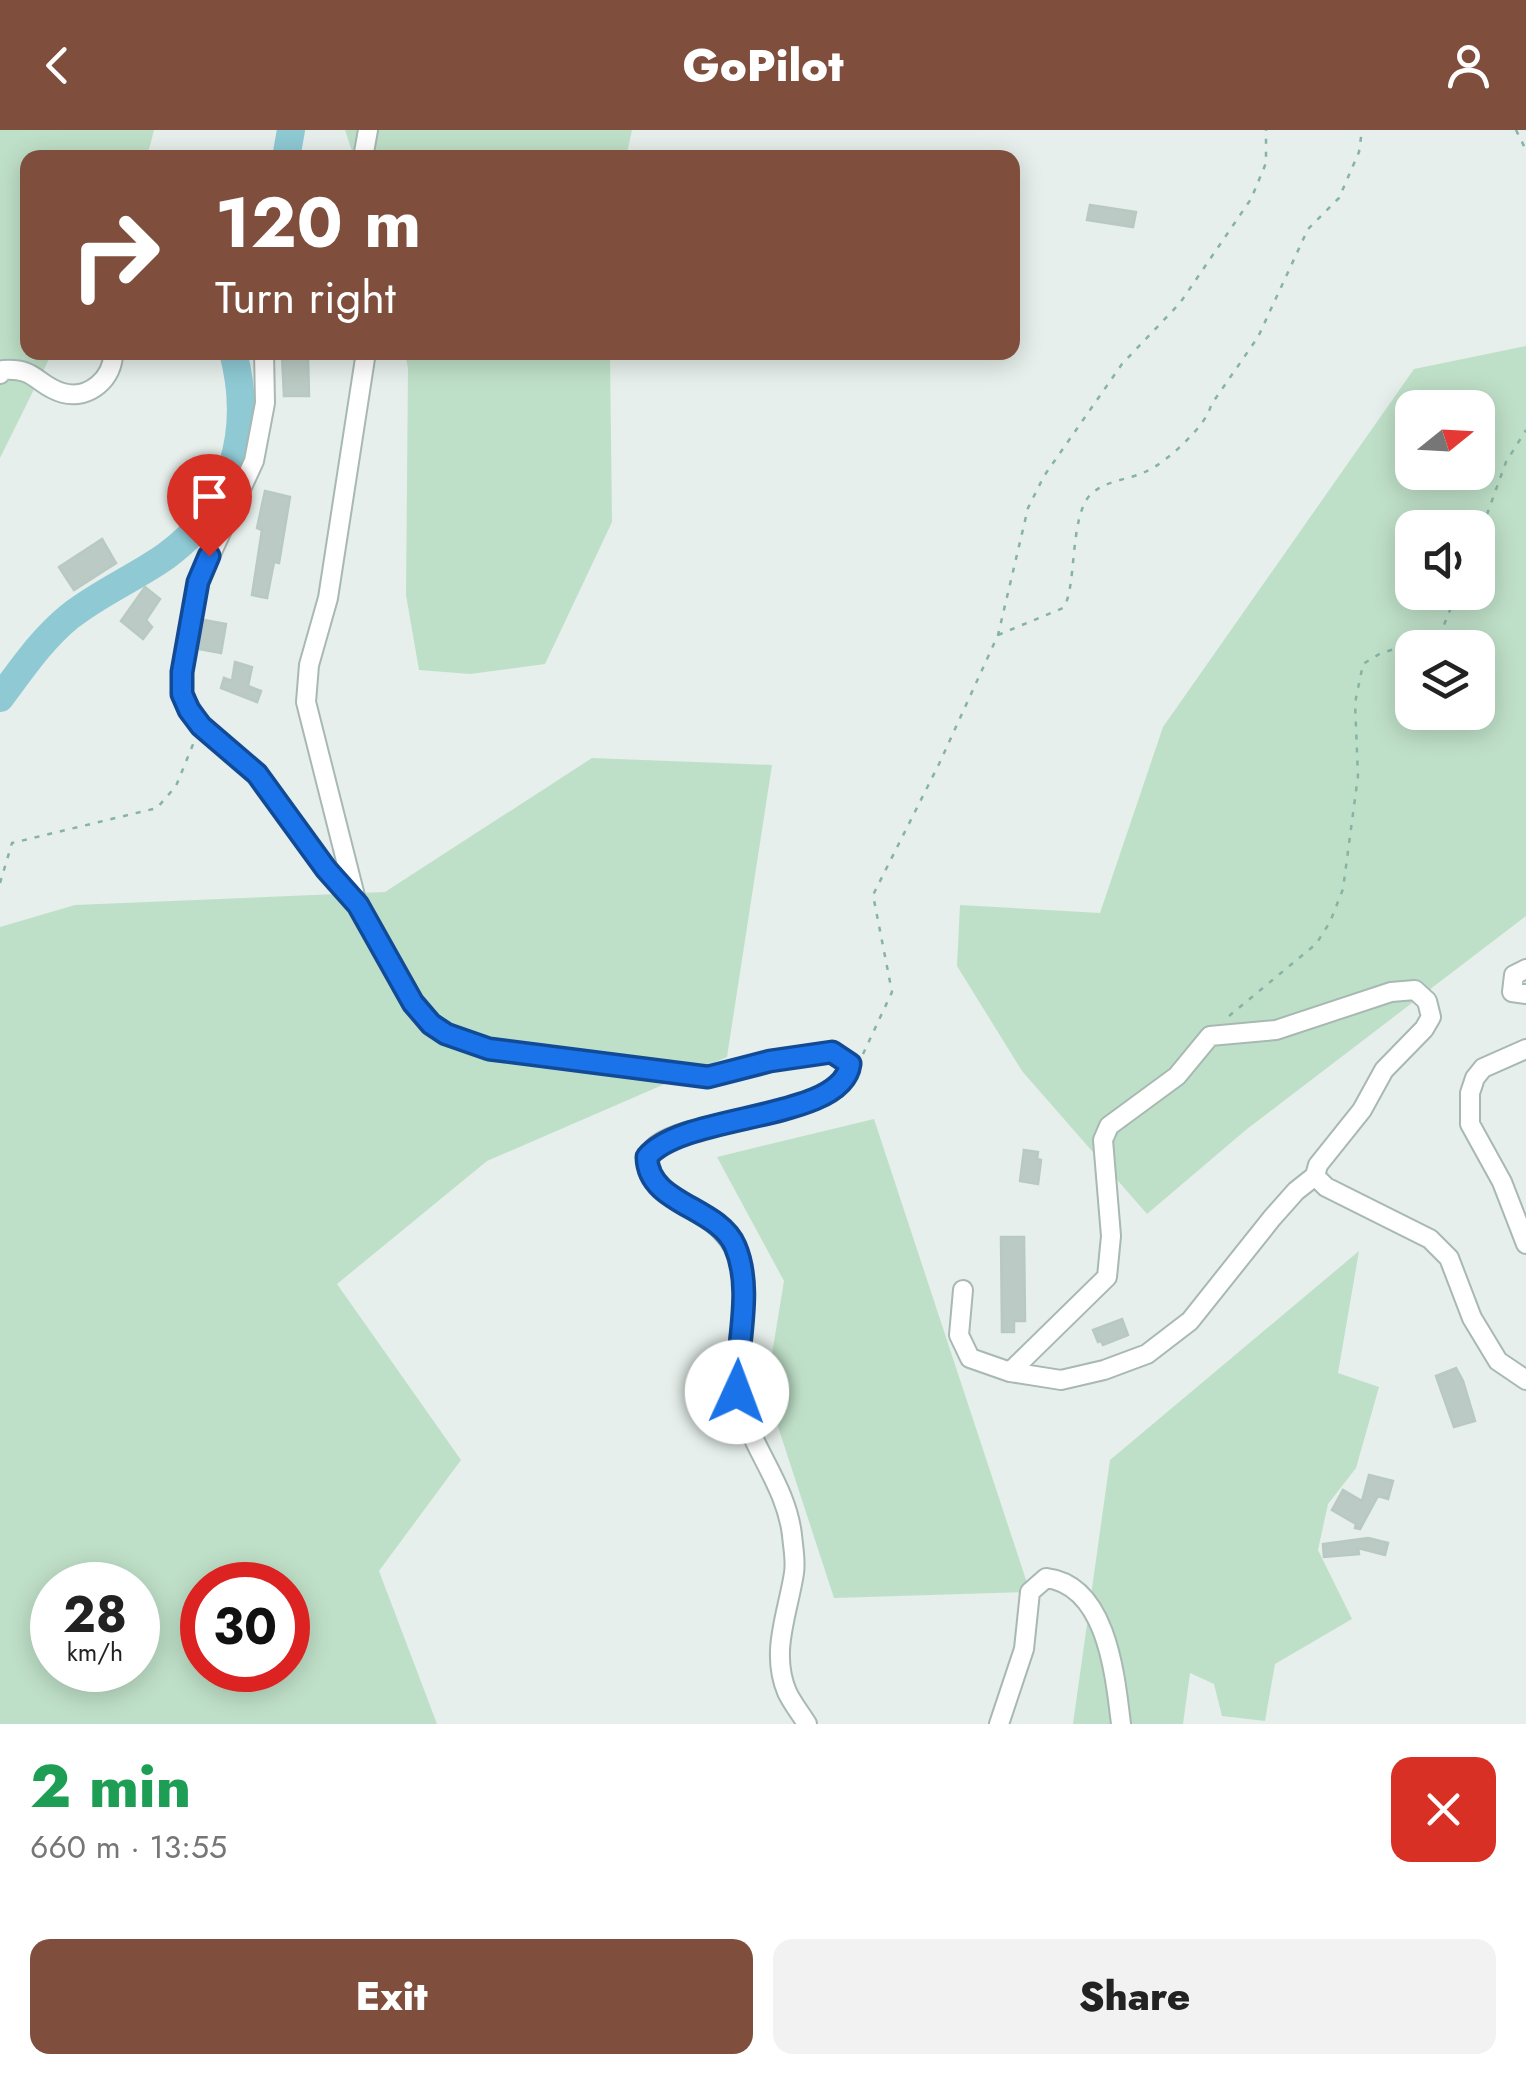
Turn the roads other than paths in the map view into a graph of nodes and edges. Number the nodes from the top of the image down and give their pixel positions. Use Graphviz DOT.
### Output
graph roads {
  1 [pos="114,360"];
  2 [pos="264,360"];
  3 [pos="366,360"];
  4 [pos="0,374"];
  5 [pos="358,905"];
  6 [pos="1526,969"];
  7 [pos="1526,994"];
  8 [pos="1526,1049"];
  9 [pos="1315,1176"];
  10 [pos="1526,1244"];
  11 [pos="963,1290"];
  12 [pos="1010,1372"];
  13 [pos="1526,1380"];
  14 [pos="807,1724"];
  15 [pos="999,1724"];
  16 [pos="1122,1724"];
  1 -- 4 [label="street"];
  2 -- 5 [label="street"];
  3 -- 5 [label="street"];
  5 -- 14 [label="street"];
  6 -- 7 [label="street"];
  8 -- 10 [label="street"];
  9 -- 12 [label="street"];
  9 -- 12 [label="street"];
  9 -- 13 [label="street"];
  11 -- 12 [label="street"];
  15 -- 16 [label="street"];
}
